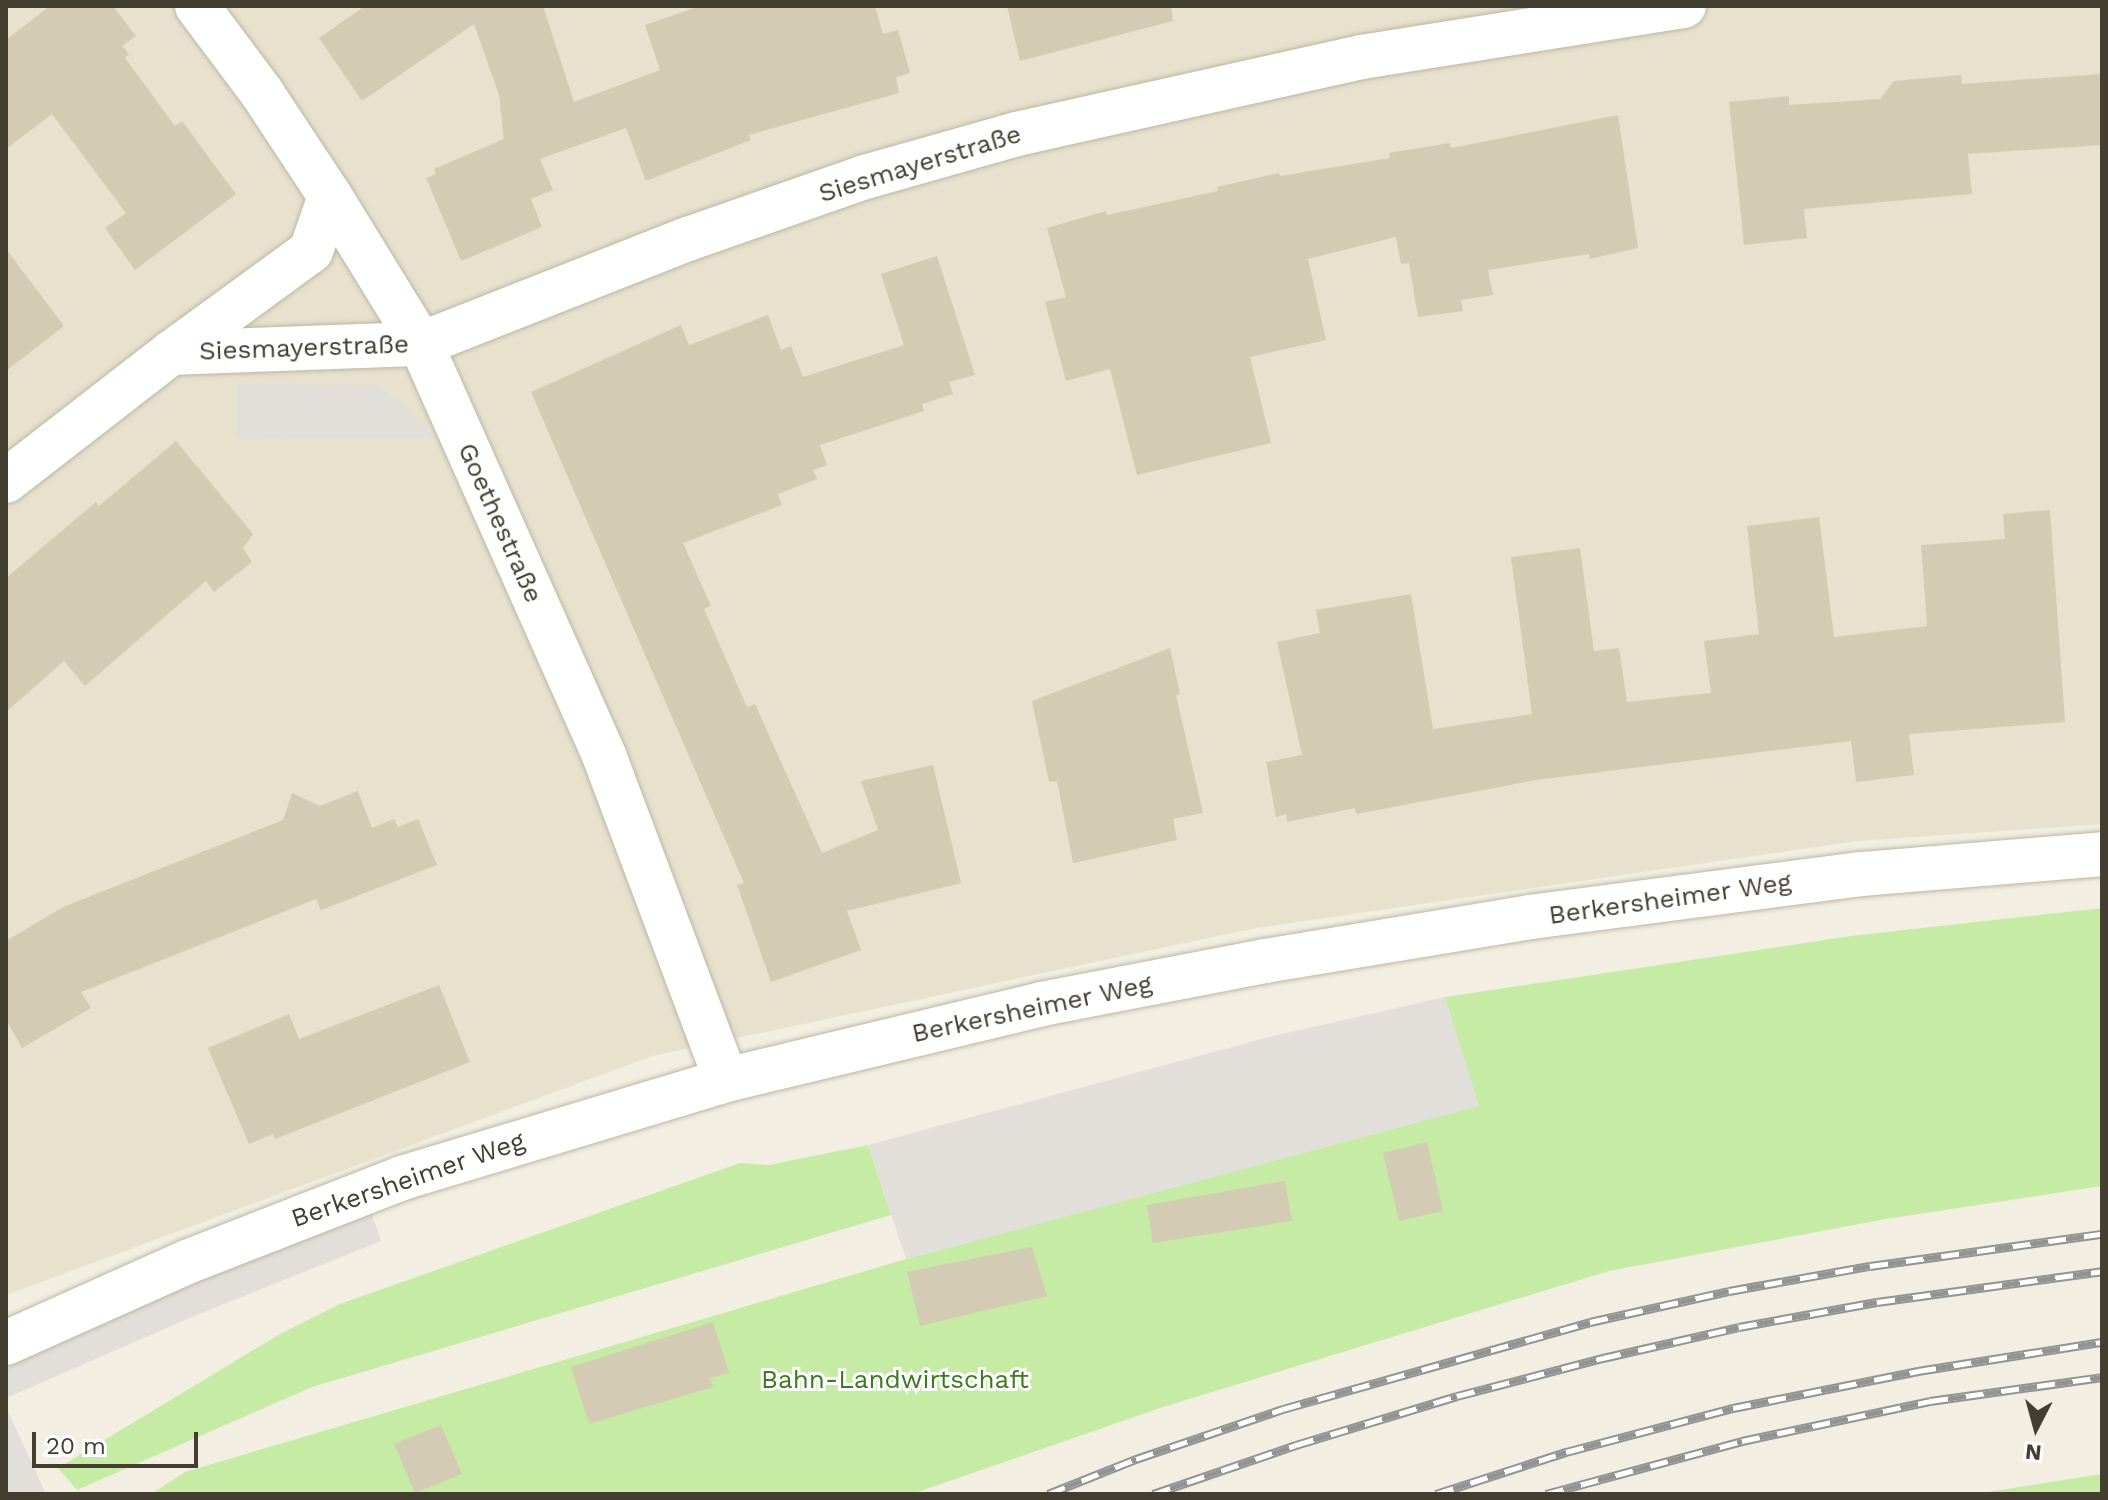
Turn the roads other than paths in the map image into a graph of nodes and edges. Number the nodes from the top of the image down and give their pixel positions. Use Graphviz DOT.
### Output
graph roads {
  1 [pos="197,6"];
  2 [pos="1684,6"];
  3 [pos="330,196"];
  4 [pos="421,344"];
  5 [pos="171,353"];
  6 [pos="6,481"];
  7 [pos="2102,854"];
  8 [pos="726,1080"];
  9 [pos="6,1343"];
  1 -- 3 [label="street, Goethestraße"];
  2 -- 4 [label="street, Siesmayerstraße"];
  3 -- 4 [label="street, Goethestraße"];
  3 -- 5 [label="street, Siesmayerstraße"];
  4 -- 5 [label="street, Siesmayerstraße"];
  4 -- 8 [label="street, Goethestraße"];
  5 -- 6 [label="street, Siesmayerstraße"];
  7 -- 8 [label="street, Berkersheimer Weg"];
  8 -- 9 [label="street, Berkersheimer Weg"];
}
